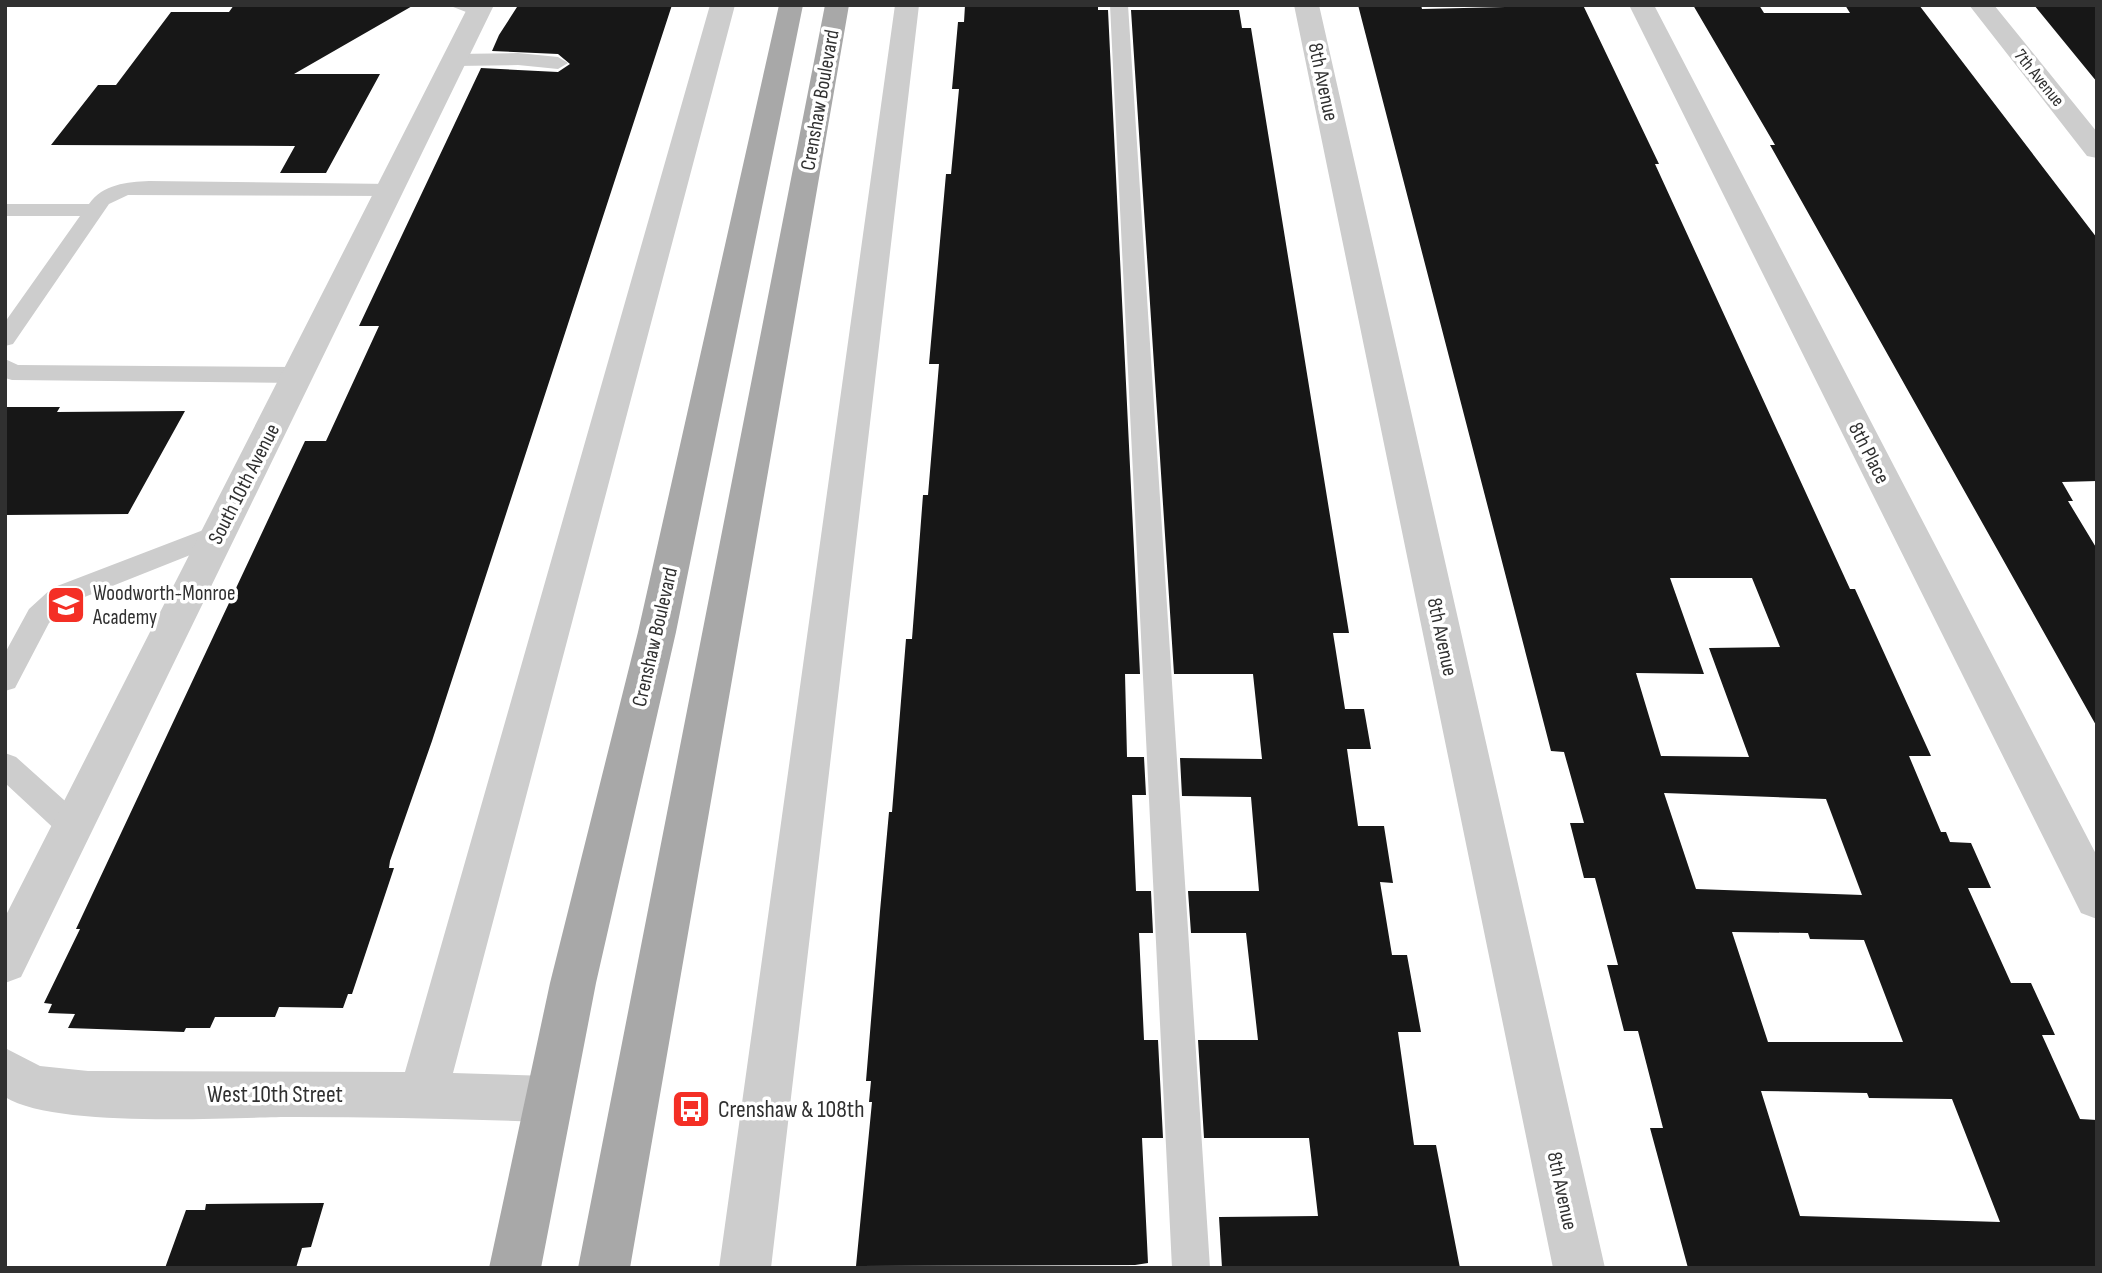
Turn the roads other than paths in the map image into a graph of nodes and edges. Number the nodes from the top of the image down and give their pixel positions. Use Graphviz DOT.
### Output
graph roads {
  1 [pos="723,5"];
  2 [pos="791,5"];
  3 [pos="837,5"];
  4 [pos="907,5"];
  5 [pos="1119,5"];
  6 [pos="1306,5"];
  7 [pos="1641,5"];
  8 [pos="1981,5"];
  9 [pos="473,7"];
  10 [pos="455,60"];
  11 [pos="558,63"];
  12 [pos="2097,150"];
  13 [pos="391,190"];
  14 [pos="5,210"];
  15 [pos="95,210"];
  16 [pos="5,339"];
  17 [pos="8,371"];
  18 [pos="298,375"];
  19 [pos="219,534"];
  20 [pos="5,680"];
  21 [pos="5,765"];
  22 [pos="72,826"];
  23 [pos="2097,900"];
  24 [pos="5,962"];
  25 [pos="5,1070"];
  26 [pos="423,1095"];
  27 [pos="549,1099"];
  28 [pos="515,1268"];
  29 [pos="604,1268"];
  30 [pos="745,1268"];
  31 [pos="1191,1268"];
  32 [pos="1579,1268"];
  1 -- 26 [label="street"];
  2 -- 27 [label="main road, Crenshaw Boulevard"];
  3 -- 29 [label="main road, Crenshaw Boulevard"];
  4 -- 30 [label="street"];
  5 -- 31 [label="lane"];
  6 -- 32 [label="street, 8th Avenue"];
  7 -- 23 [label="street, 8th Place"];
  8 -- 12 [label="street, 7th Avenue"];
  9 -- 10 [label="street, South 10th Avenue"];
  10 -- 11 [label="lane"];
  10 -- 13 [label="street, South 10th Avenue"];
  13 -- 15 [label="lane"];
  13 -- 18 [label="street, South 10th Avenue"];
  14 -- 15 [label="lane"];
  15 -- 16 [label="lane"];
  17 -- 18 [label="lane"];
  18 -- 19 [label="street, South 10th Avenue"];
  19 -- 20 [label="lane"];
  19 -- 22 [label="street, South 10th Avenue"];
  21 -- 22 [label="lane"];
  22 -- 24 [label="street, South 10th Avenue"];
  25 -- 26 [label="street, West 10th Street"];
  26 -- 27 [label="street, West 10th Street"];
  27 -- 28 [label="main road, Crenshaw Boulevard"];
}
